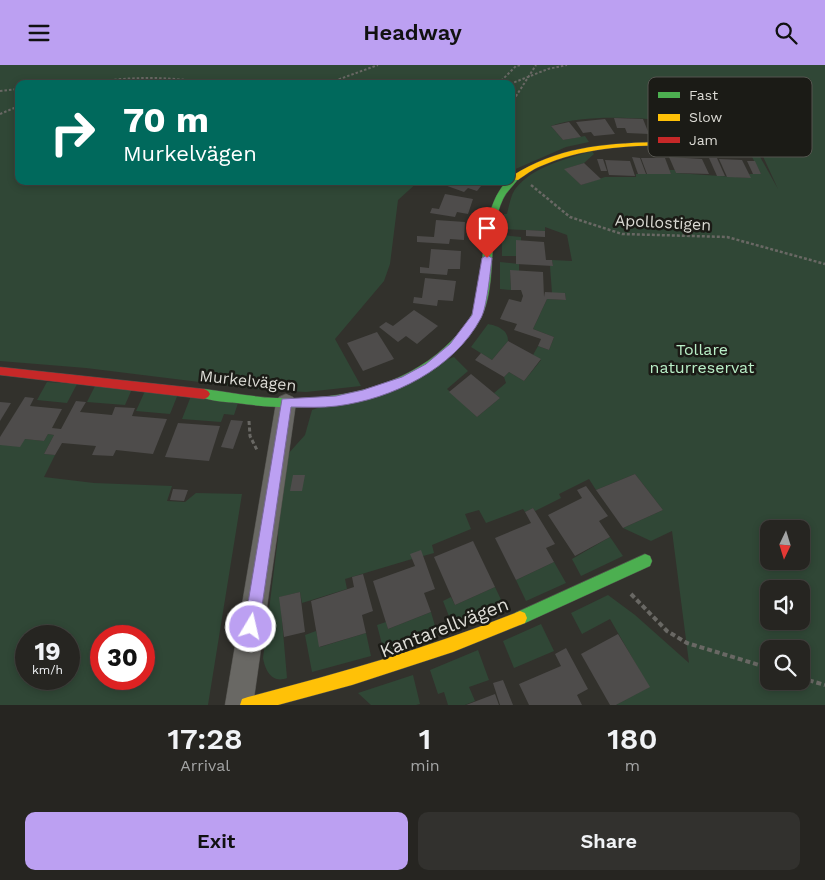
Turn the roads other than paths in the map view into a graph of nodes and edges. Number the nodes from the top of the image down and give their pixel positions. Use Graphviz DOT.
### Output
graph roads {
  1 [pos="648,146"];
  2 [pos="515,178"];
  3 [pos="507,185"];
  4 [pos="0,371"];
  5 [pos="286,403"];
  6 [pos="645,561"];
  7 [pos="239,705"];
  8 [pos="248,705"];
  1 -- 2 [label="street, Murkelvägen"];
  3 -- 5 [label="street, Murkelvägen"];
  4 -- 5 [label="street, Murkelvägen"];
  5 -- 7 [label="street"];
  6 -- 8 [label="street, Kantarellvägen"];
}
